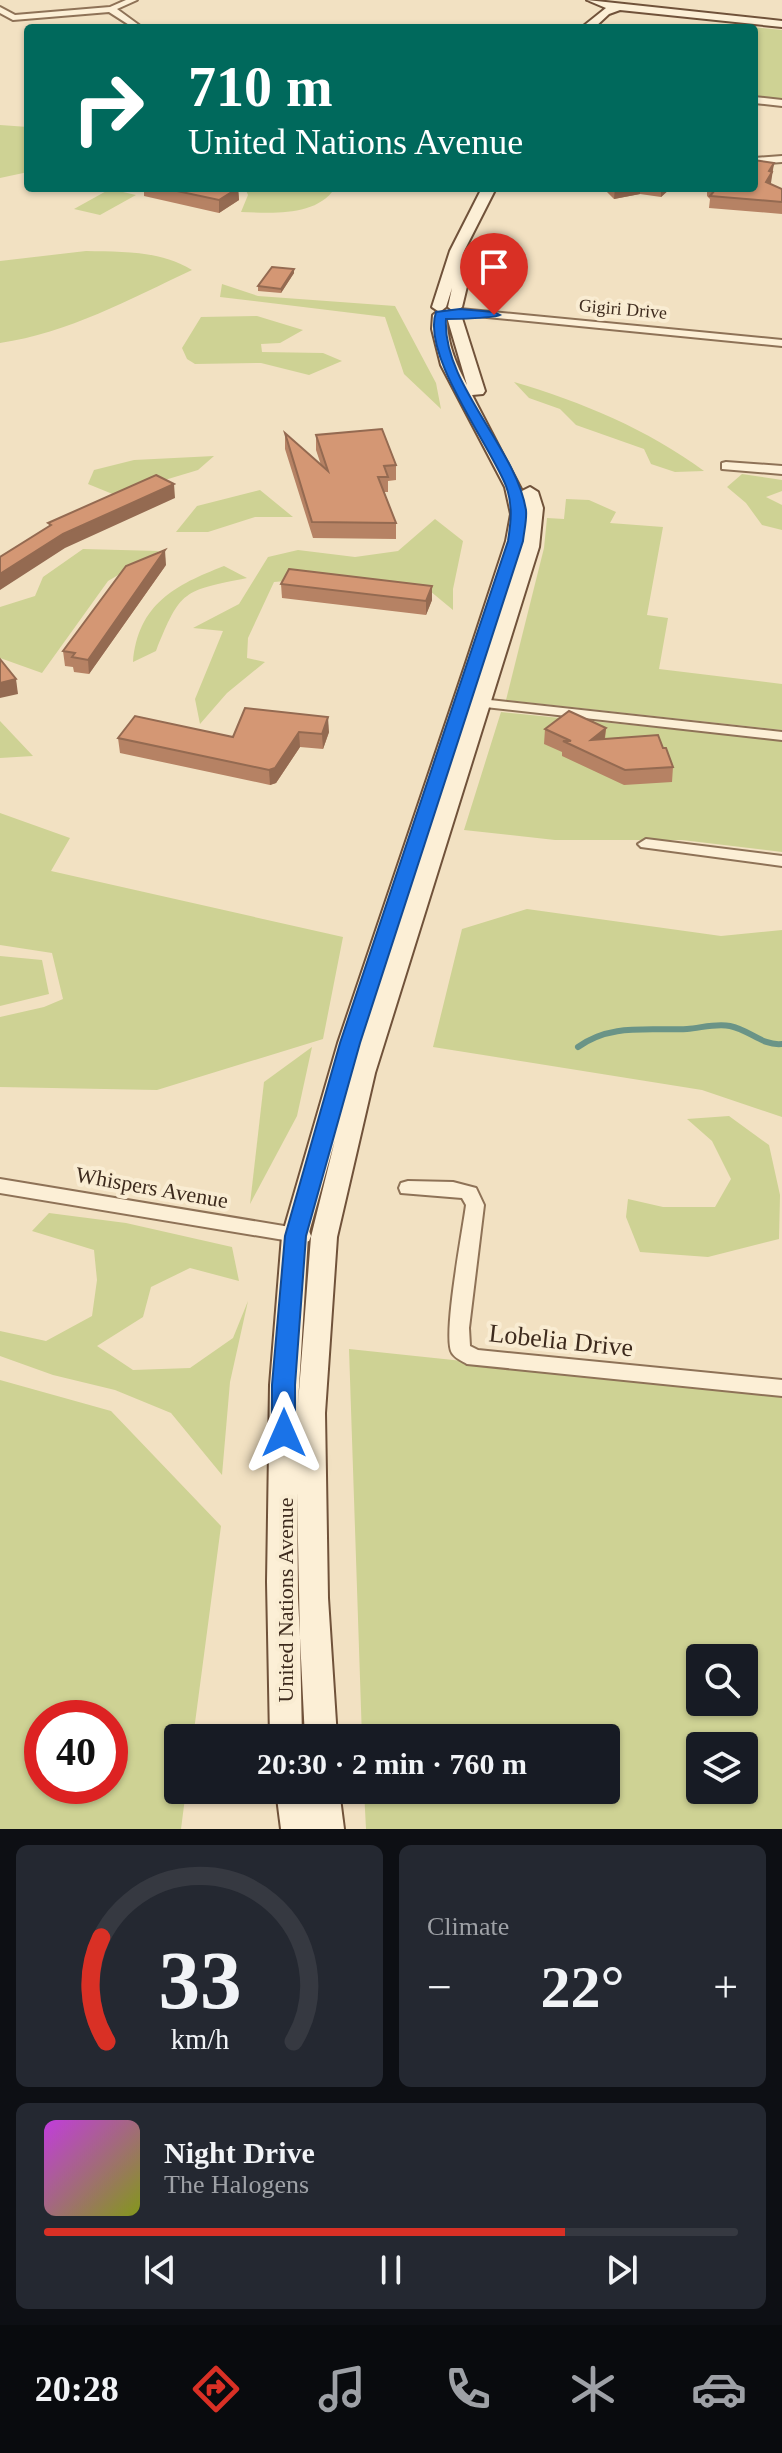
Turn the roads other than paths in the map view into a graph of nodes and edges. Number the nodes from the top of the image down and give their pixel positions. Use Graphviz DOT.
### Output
graph roads {
  1 [pos="133,0"];
  2 [pos="579,0"];
  3 [pos="625,2"];
  4 [pos="598,3"];
  5 [pos="0,9"];
  6 [pos="111,9"];
  7 [pos="592,14"];
  8 [pos="782,22"];
  9 [pos="133,24"];
  10 [pos="578,24"];
  11 [pos="589,24"];
  12 [pos="758,100"];
  13 [pos="782,103"];
  14 [pos="782,159"];
  15 [pos="758,161"];
  16 [pos="487,192"];
  17 [pos="500,192"];
  18 [pos="450,311"];
  19 [pos="782,343"];
  20 [pos="726,466"];
  21 [pos="782,470"];
  22 [pos="481,703"];
  23 [pos="782,736"];
  24 [pos="444,790"];
  25 [pos="646,844"];
  26 [pos="782,861"];
  27 [pos="0,1186"];
  28 [pos="408,1188"];
  29 [pos="295,1236"];
  30 [pos="324,1237"];
  31 [pos="782,1388"];
  32 [pos="286,1724"];
  33 [pos="320,1724"];
  34 [pos="294,1804"];
  35 [pos="325,1804"];
  36 [pos="297,1829"];
  37 [pos="328,1829"];
  1 -- 6 [label="street"];
  2 -- 7 [label="street"];
  3 -- 4 [label="street"];
  3 -- 8 [label="street"];
  3 -- 8 [label="street"];
  4 -- 7 [label="street"];
  4 -- 11 [label="street"];
  5 -- 6 [label="street"];
  6 -- 9 [label="street"];
  7 -- 10 [label="street"];
  12 -- 13 [label="street"];
  14 -- 15 [label="street"];
  16 -- 18 [label="street, United Nations Avenue"];
  17 -- 18 [label="street, United Nations Avenue"];
  18 -- 19 [label="street, Gigiri Drive"];
  18 -- 22 [label="street, United Nations Avenue"];
  18 -- 24 [label="street, United Nations Avenue"];
  20 -- 21 [label="street"];
  22 -- 23 [label="street"];
  22 -- 24 [label="street, United Nations Avenue"];
  24 -- 29 [label="street, United Nations Avenue"];
  24 -- 30 [label="street, United Nations Avenue"];
  25 -- 26 [label="street"];
  27 -- 29 [label="street, Whispers Avenue"];
  28 -- 31 [label="street, Lobelia Drive"];
  29 -- 30 [label="street, Whispers Avenue"];
  29 -- 32 [label="street, United Nations Avenue"];
  30 -- 33 [label="street, United Nations Avenue"];
  34 -- 36 [label="street"];
  35 -- 37 [label="street"];
}
